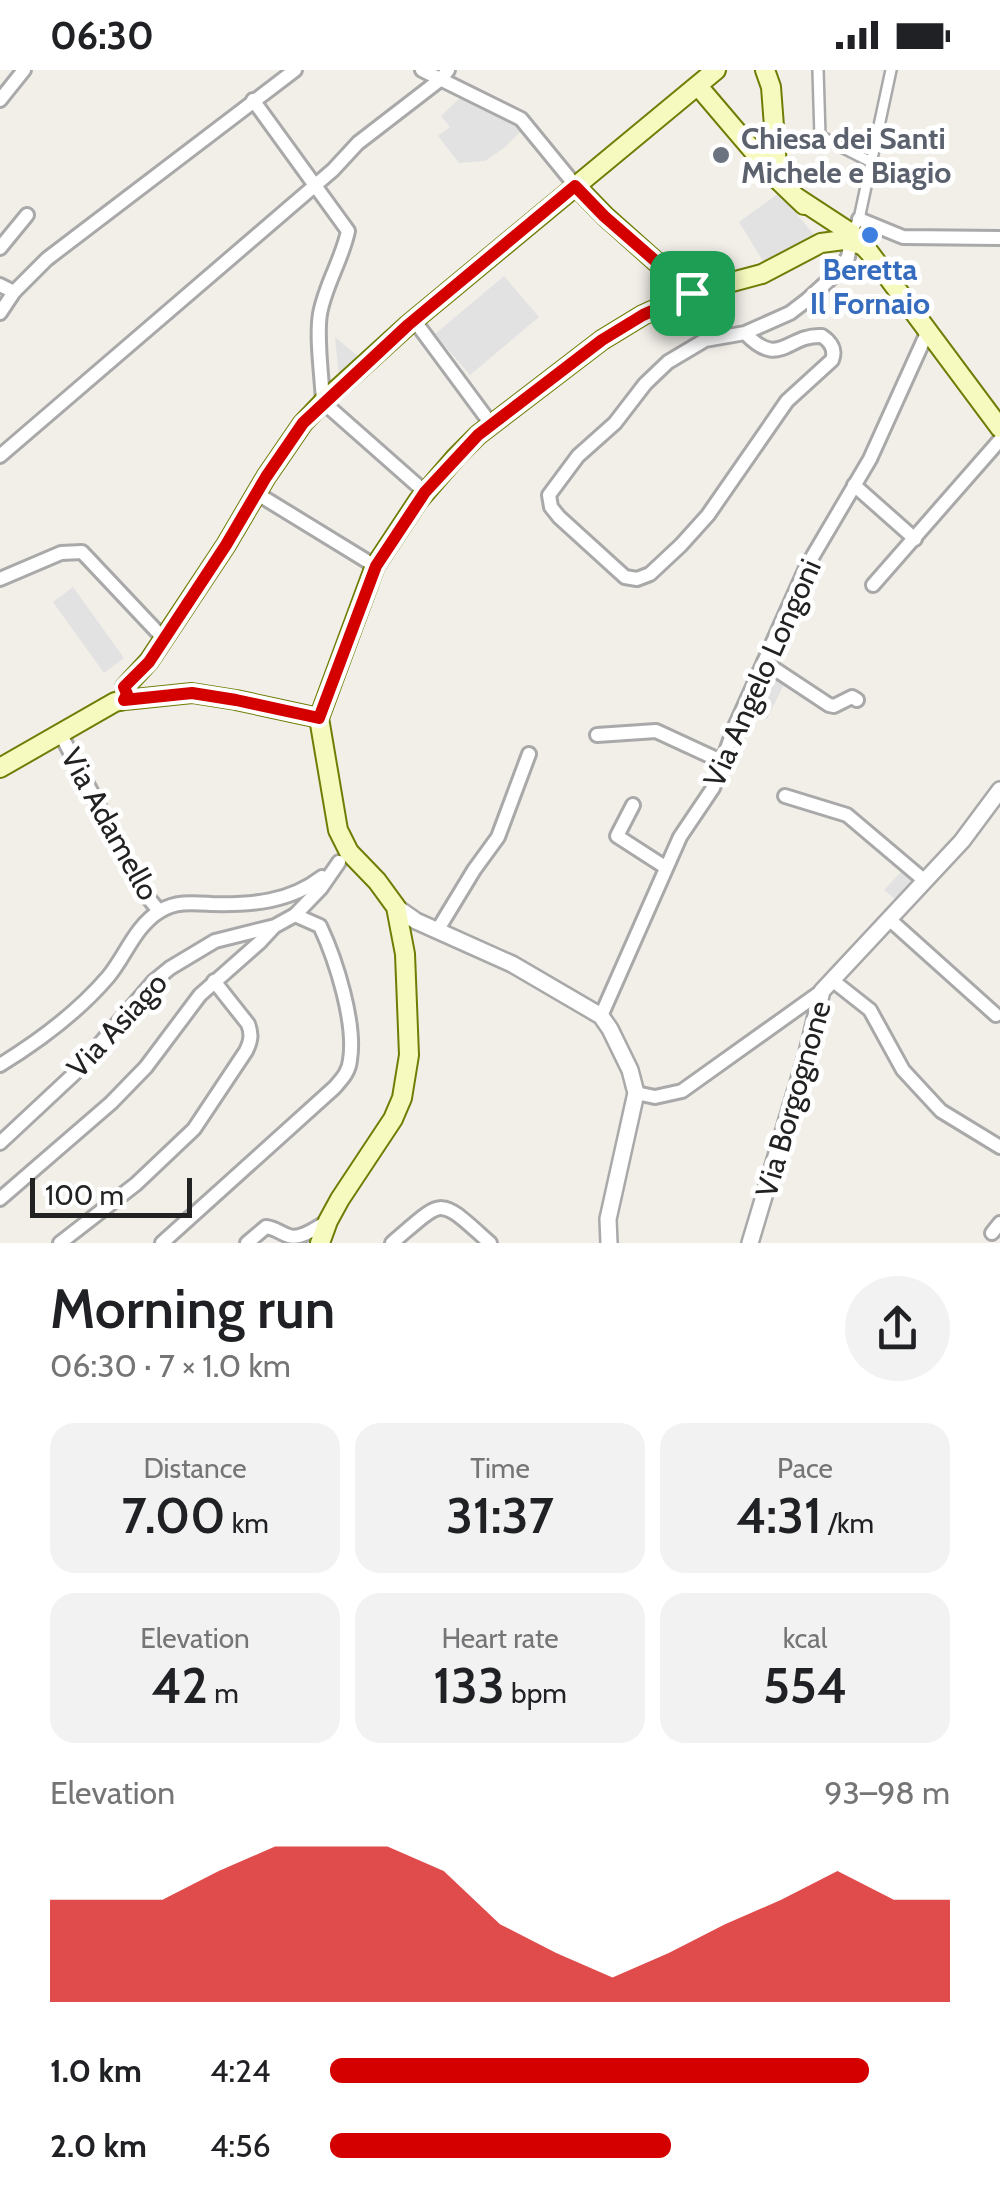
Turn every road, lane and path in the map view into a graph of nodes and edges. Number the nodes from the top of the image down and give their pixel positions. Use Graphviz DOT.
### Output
graph roads {
  1 [pos="24,70"];
  2 [pos="295,70"];
  3 [pos="422,70"];
  4 [pos="716,70"];
  5 [pos="764,70"];
  6 [pos="818,70"];
  7 [pos="891,70"];
  8 [pos="444,74"];
  9 [pos="698,86"];
  10 [pos="0,100"];
  11 [pos="253,100"];
  12 [pos="871,162"];
  13 [pos="778,180"];
  14 [pos="315,185"];
  15 [pos="575,186"];
  16 [pos="796,197"];
  17 [pos="27,215"];
  18 [pos="856,234"];
  19 [pos="1000,238"];
  20 [pos="821,243"];
  21 [pos="0,248"];
  22 [pos="0,285"];
  23 [pos="14,292"];
  24 [pos="692,293"];
  25 [pos="0,313"];
  26 [pos="414,320"];
  27 [pos="745,332"];
  28 [pos="927,333"];
  29 [pos="323,402"];
  30 [pos="492,424"];
  31 [pos="1000,428"];
  32 [pos="1000,440"];
  33 [pos="0,456"];
  34 [pos="854,486"];
  35 [pos="425,492"];
  36 [pos="256,493"];
  37 [pos="915,539"];
  38 [pos="376,566"];
  39 [pos="0,580"];
  40 [pos="873,585"];
  41 [pos="164,639"];
  42 [pos="764,662"];
  43 [pos="118,696"];
  44 [pos="857,700"];
  45 [pos="319,718"];
  46 [pos="60,736"];
  47 [pos="596,736"];
  48 [pos="530,754"];
  49 [pos="722,762"];
  50 [pos="0,768"];
  51 [pos="1000,790"];
  52 [pos="785,796"];
  53 [pos="633,805"];
  54 [pos="344,857"];
  55 [pos="666,866"];
  56 [pos="924,881"];
  57 [pos="159,912"];
  58 [pos="295,915"];
  59 [pos="890,918"];
  60 [pos="407,924"];
  61 [pos="275,926"];
  62 [pos="437,931"];
  63 [pos="214,981"];
  64 [pos="827,986"];
  65 [pos="996,1015"];
  66 [pos="601,1016"];
  67 [pos="0,1065"];
  68 [pos="636,1093"];
  69 [pos="0,1143"];
  70 [pos="1000,1147"];
  71 [pos="0,1198"];
  72 [pos="608,1219"];
  73 [pos="328,1222"];
  74 [pos="60,1243"];
  75 [pos="162,1243"];
  76 [pos="246,1243"];
  77 [pos="320,1243"];
  78 [pos="392,1243"];
  79 [pos="490,1243"];
  80 [pos="598,1243"];
  81 [pos="609,1243"];
  82 [pos="750,1243"];
  1 -- 10 [label="street"];
  2 -- 11 [label="street"];
  3 -- 8 [label="street"];
  4 -- 9 [label="main road"];
  5 -- 13 [label="main road"];
  6 -- 12 [label="street"];
  7 -- 12 [label="street"];
  8 -- 14 [label="street"];
  8 -- 15 [label="street"];
  9 -- 13 [label="main road"];
  9 -- 15 [label="main road"];
  11 -- 14 [label="street"];
  11 -- 23 [label="street"];
  12 -- 18 [label="street"];
  13 -- 16 [label="main road"];
  14 -- 29 [label="street"];
  14 -- 33 [label="street"];
  15 -- 24 [label="main road"];
  15 -- 26 [label="main road"];
  16 -- 18 [label="main road"];
  16 -- 20 [label="main road"];
  17 -- 21 [label="street"];
  18 -- 19 [label="street"];
  18 -- 20 [label="main road"];
  18 -- 27 [label="street"];
  18 -- 28 [label="main road"];
  20 -- 24 [label="main road"];
  22 -- 23 [label="street"];
  23 -- 25 [label="street"];
  24 -- 30 [label="main road"];
  26 -- 29 [label="main road"];
  26 -- 30 [label="street"];
  27 -- 27 [label="street"];
  28 -- 31 [label="main road"];
  28 -- 34 [label="street, Via Angelo Longoni"];
  29 -- 35 [label="street"];
  29 -- 36 [label="main road"];
  30 -- 35 [label="main road"];
  32 -- 37 [label="street"];
  34 -- 37 [label="street"];
  34 -- 42 [label="street, Via Angelo Longoni"];
  35 -- 38 [label="main road"];
  36 -- 38 [label="street"];
  36 -- 41 [label="main road"];
  37 -- 40 [label="street"];
  38 -- 45 [label="main road"];
  39 -- 41 [label="street"];
  41 -- 43 [label="main road"];
  42 -- 44 [label="street"];
  42 -- 49 [label="street, Via Angelo Longoni"];
  43 -- 45 [label="main road"];
  43 -- 46 [label="main road"];
  45 -- 54 [label="main road"];
  46 -- 50 [label="main road"];
  46 -- 57 [label="street, Via Adamello"];
  47 -- 49 [label="street"];
  48 -- 62 [label="street"];
  49 -- 55 [label="street, Via Angelo Longoni"];
  51 -- 56 [label="street, Via Borgognone"];
  52 -- 56 [label="street"];
  53 -- 55 [label="street"];
  54 -- 57 [label="street"];
  54 -- 58 [label="street"];
  54 -- 60 [label="main road"];
  55 -- 66 [label="street, Via Angelo Longoni"];
  56 -- 59 [label="street, Via Borgognone"];
  57 -- 67 [label="street"];
  58 -- 61 [label="street, Via Asiago"];
  58 -- 75 [label="street"];
  59 -- 64 [label="street, Via Borgognone"];
  59 -- 65 [label="street"];
  60 -- 62 [label="street"];
  60 -- 73 [label="main road"];
  61 -- 63 [label="street"];
  61 -- 69 [label="street, Via Asiago"];
  62 -- 66 [label="street"];
  63 -- 71 [label="street"];
  63 -- 74 [label="street"];
  64 -- 68 [label="street"];
  64 -- 70 [label="street"];
  64 -- 82 [label="street, Via Borgognone"];
  66 -- 68 [label="street"];
  68 -- 72 [label="street"];
  72 -- 80 [label="street"];
  72 -- 81 [label="street"];
  73 -- 76 [label="street"];
  73 -- 77 [label="main road"];
  78 -- 79 [label="street"];
}
